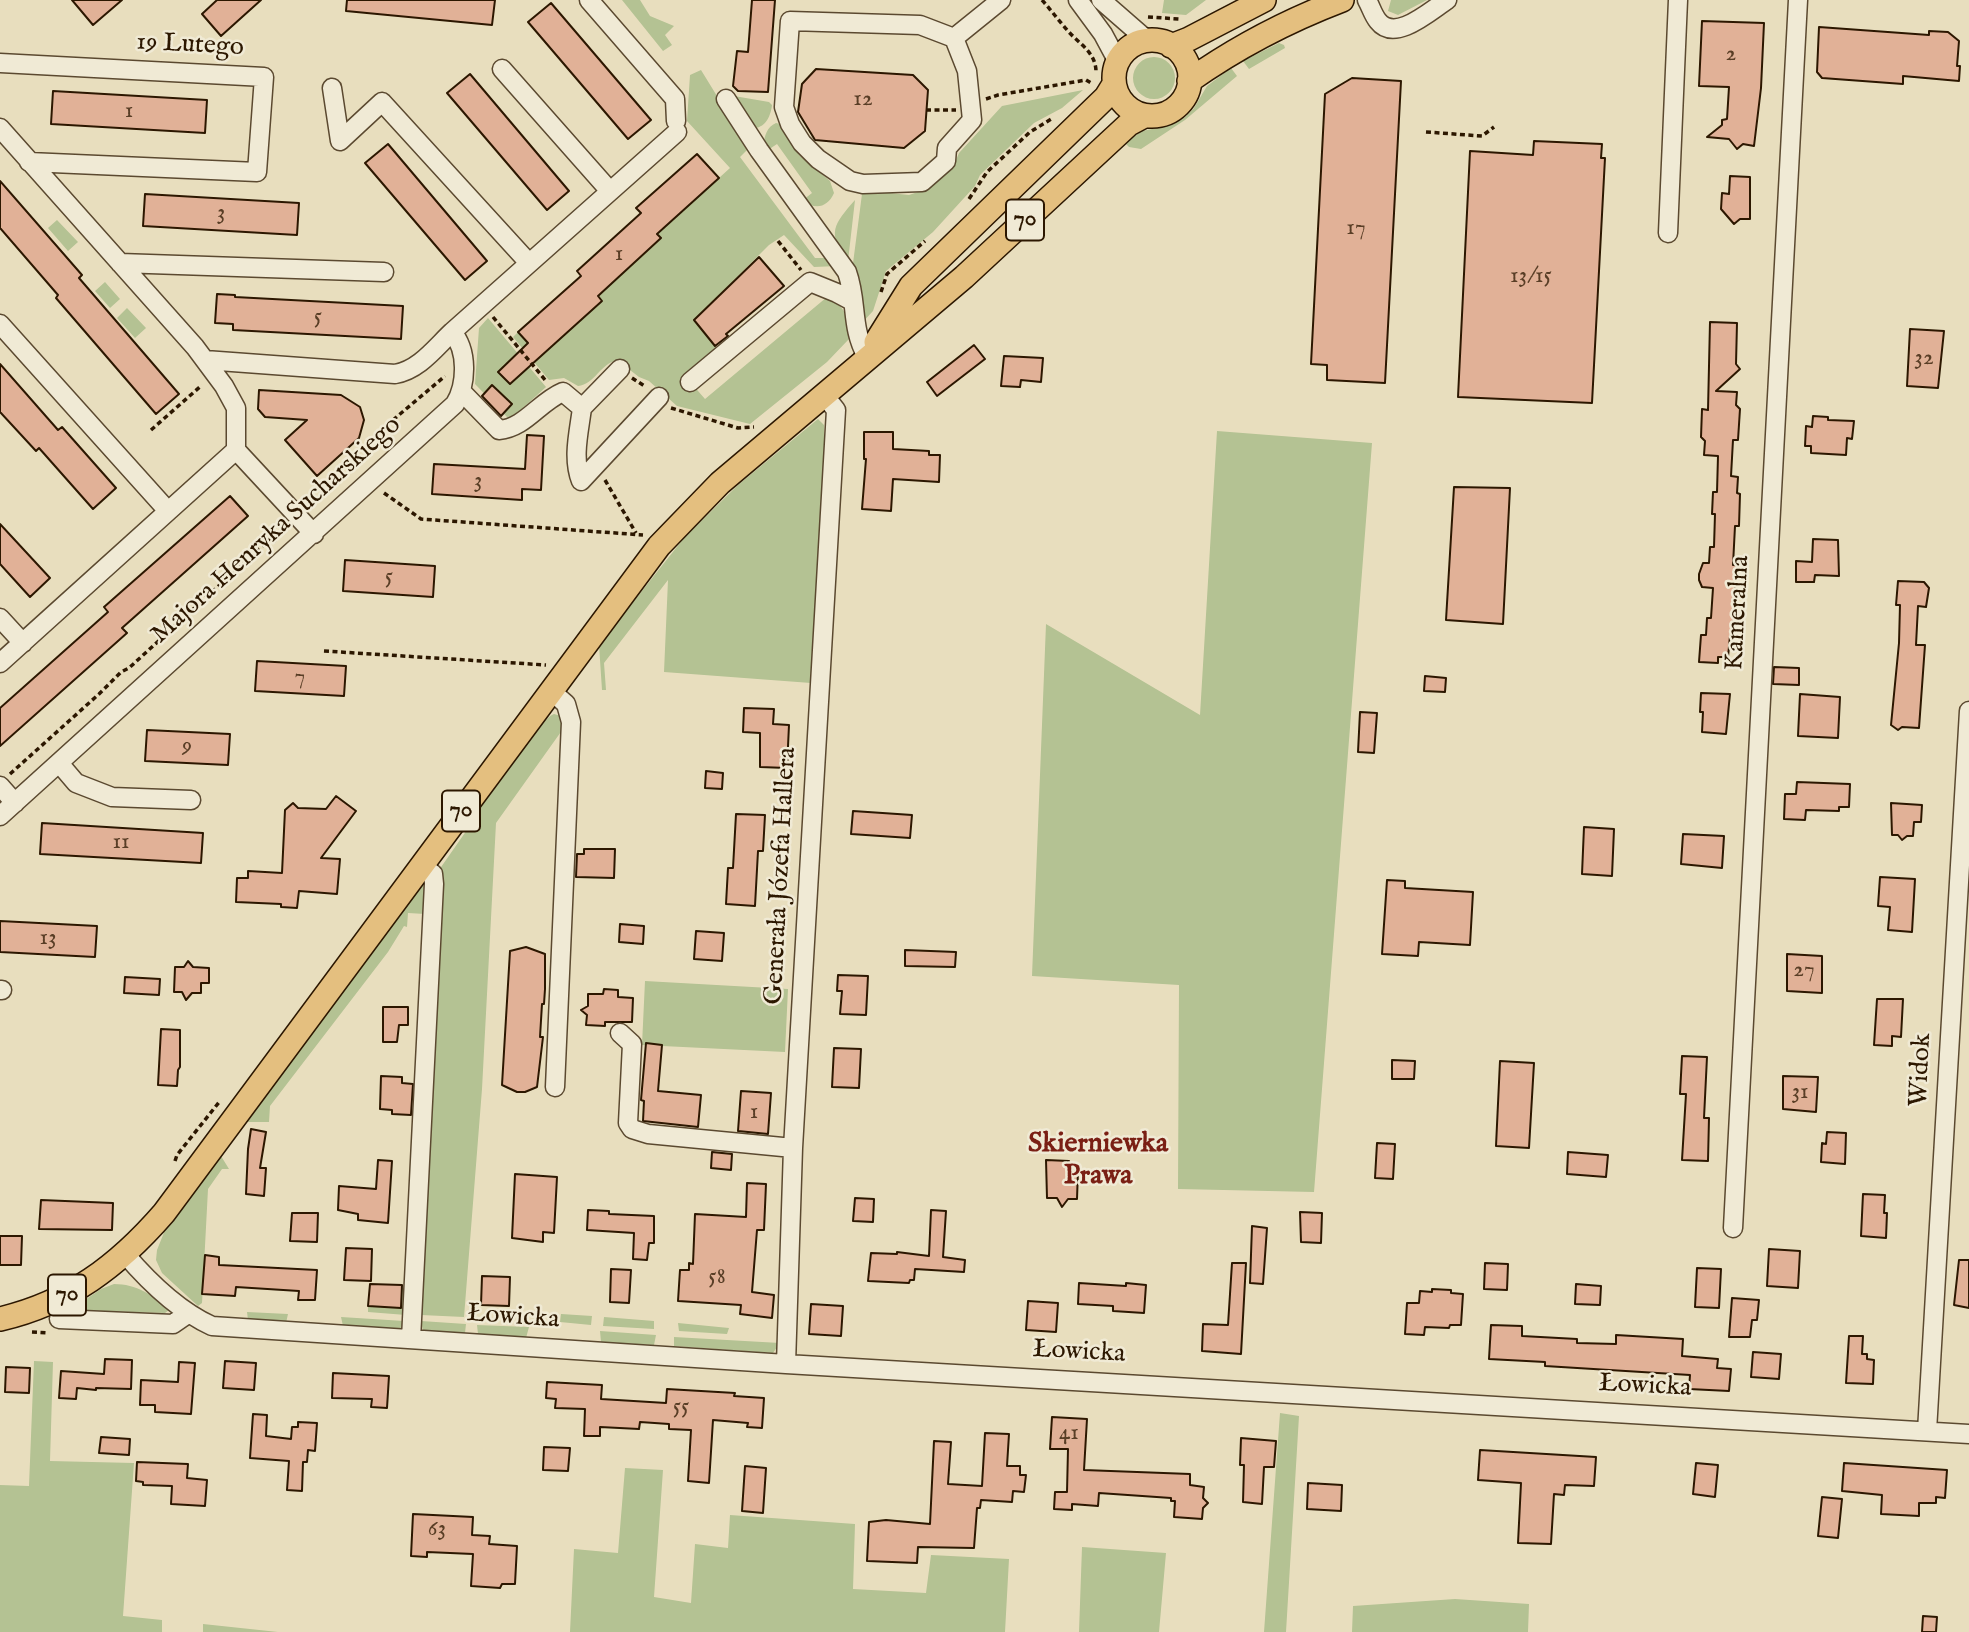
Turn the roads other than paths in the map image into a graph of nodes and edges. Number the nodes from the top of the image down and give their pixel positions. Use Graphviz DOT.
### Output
graph roads {
  1 [pos="589,0"];
  2 [pos="1001,0"];
  3 [pos="1078,0"];
  4 [pos="1101,0"];
  5 [pos="1264,0"];
  6 [pos="1342,0"];
  7 [pos="1367,0"];
  8 [pos="1447,0"];
  9 [pos="1678,0"];
  10 [pos="1798,0"];
  11 [pos="954,38"];
  12 [pos="1148,41"];
  13 [pos="1171,46"];
  14 [pos="0,62"];
  15 [pos="502,69"];
  16 [pos="1108,76"];
  17 [pos="1189,81"];
  18 [pos="332,88"];
  19 [pos="726,99"];
  20 [pos="1144,116"];
  21 [pos="0,128"];
  22 [pos="29,162"];
  23 [pos="609,190"];
  24 [pos="1668,233"];
  25 [pos="120,263"];
  26 [pos="529,263"];
  27 [pos="384,272"];
  28 [pos="852,301"];
  29 [pos="0,324"];
  30 [pos="452,332"];
  31 [pos="867,357"];
  32 [pos="205,360"];
  33 [pos="620,369"];
  34 [pos="690,382"];
  35 [pos="461,391"];
  36 [pos="825,396"];
  37 [pos="659,397"];
  38 [pos="582,408"];
  39 [pos="236,450"];
  40 [pos="168,511"];
  41 [pos="314,534"];
  42 [pos="0,618"];
  43 [pos="23,643"];
  44 [pos="0,663"];
  45 [pos="556,683"];
  46 [pos="1969,711"];
  47 [pos="59,763"];
  48 [pos="3,782"];
  49 [pos="191,800"];
  50 [pos="15,803"];
  51 [pos="0,816"];
  52 [pos="421,865"];
  53 [pos="620,1033"];
  54 [pos="555,1087"];
  55 [pos="793,1148"];
  56 [pos="1733,1228"];
  57 [pos="125,1254"];
  58 [pos="190,1313"];
  59 [pos="0,1319"];
  60 [pos="59,1319"];
  61 [pos="411,1339"];
  62 [pos="786,1364"];
  63 [pos="1927,1431"];
  64 [pos="1969,1434"];
  1 -- 23 [label="street"];
  2 -- 11 [label="street"];
  3 -- 16 [label="street"];
  4 -- 12 [label="street"];
  5 -- 13 [label="main road"];
  6 -- 17 [label="main road"];
  7 -- 8 [label="street"];
  9 -- 24 [label="street"];
  10 -- 56 [label="street, Kameralna"];
  11 -- 11 [label="street"];
  12 -- 13 [label="main road"];
  12 -- 16 [label="main road"];
  13 -- 17 [label="main road"];
  14 -- 22 [label="street, 19 Lutego"];
  15 -- 23 [label="street"];
  16 -- 20 [label="main road"];
  16 -- 31 [label="main road, 70"];
  17 -- 20 [label="main road"];
  18 -- 26 [label="street"];
  19 -- 28 [label="street"];
  20 -- 31 [label="main road, 70"];
  21 -- 22 [label="street"];
  22 -- 25 [label="street"];
  23 -- 26 [label="street"];
  25 -- 27 [label="street"];
  25 -- 32 [label="street"];
  26 -- 30 [label="street"];
  28 -- 31 [label="street"];
  28 -- 34 [label="street"];
  29 -- 40 [label="street"];
  30 -- 32 [label="street"];
  30 -- 35 [label="street"];
  31 -- 36 [label="main road, 70"];
  32 -- 39 [label="street"];
  33 -- 38 [label="street"];
  35 -- 38 [label="street"];
  35 -- 41 [label="street, Majora Henryka Sucharskiego"];
  36 -- 45 [label="main road, 70"];
  36 -- 55 [label="street, Generała Józefa Hallera"];
  37 -- 38 [label="street"];
  39 -- 40 [label="street"];
  39 -- 41 [label="street"];
  40 -- 43 [label="street"];
  41 -- 47 [label="street, Majora Henryka Sucharskiego"];
  42 -- 43 [label="street"];
  43 -- 44 [label="street"];
  45 -- 52 [label="main road, 70"];
  45 -- 54 [label="street"];
  46 -- 63 [label="street, Widok"];
  47 -- 49 [label="street"];
  47 -- 50 [label="street, Majora Henryka Sucharskiego"];
  48 -- 50 [label="street"];
  50 -- 51 [label="street, Majora Henryka Sucharskiego"];
  52 -- 57 [label="main road, 70"];
  52 -- 61 [label="street"];
  53 -- 55 [label="street"];
  55 -- 62 [label="street, Generała Józefa Hallera"];
  57 -- 58 [label="street, Łowicka"];
  57 -- 59 [label="main road, 70"];
  58 -- 60 [label="street"];
  58 -- 61 [label="street, Łowicka"];
  61 -- 62 [label="street, Łowicka"];
  62 -- 63 [label="street, Łowicka"];
  63 -- 64 [label="street, Łowicka"];
}
